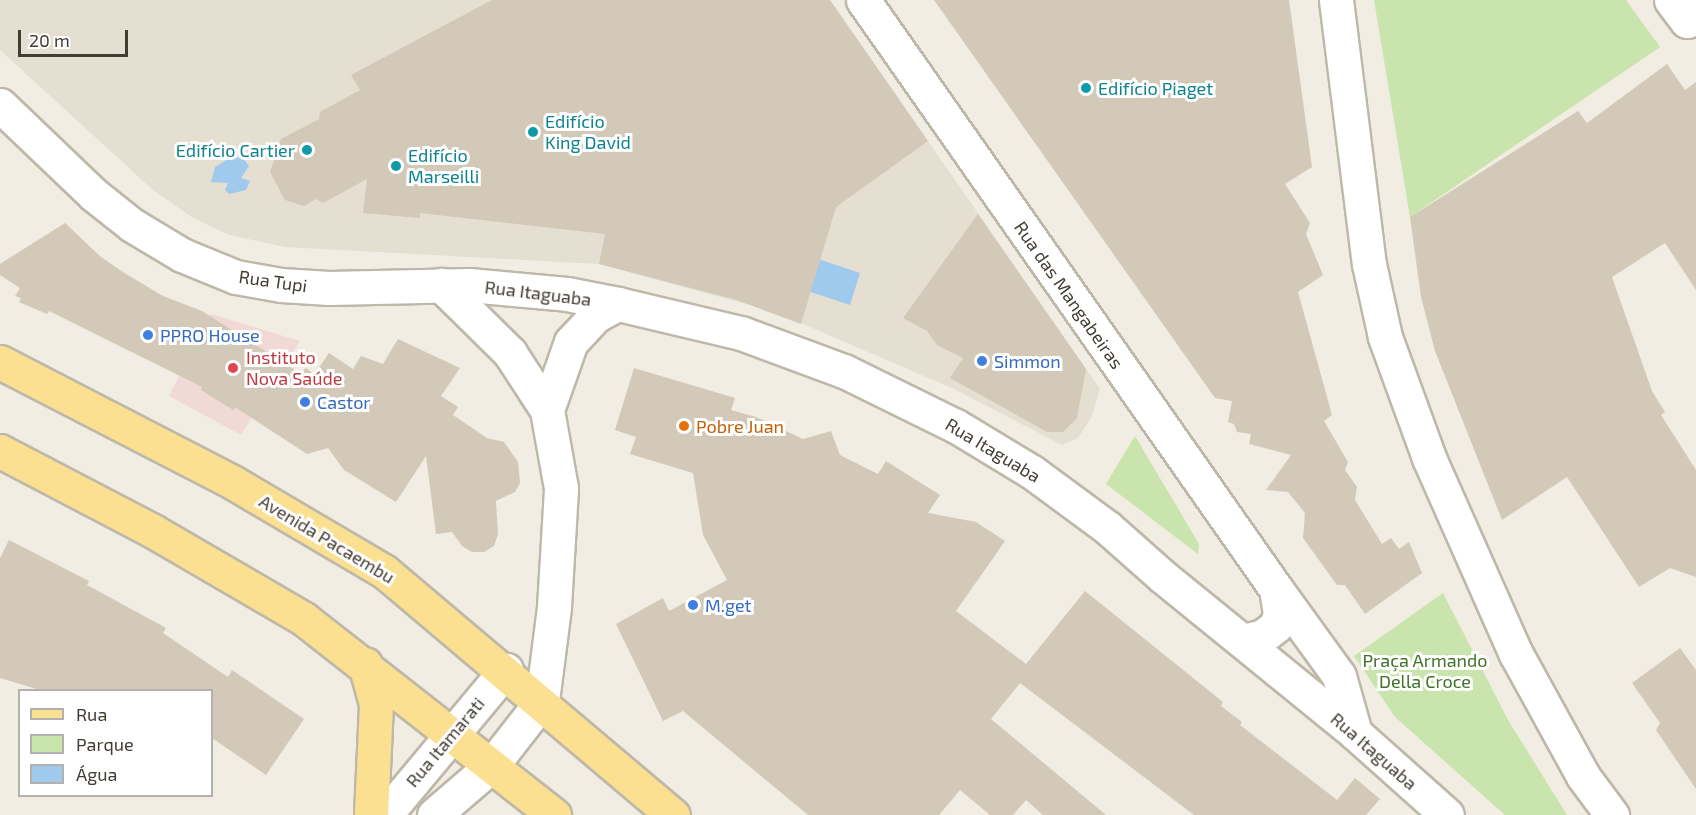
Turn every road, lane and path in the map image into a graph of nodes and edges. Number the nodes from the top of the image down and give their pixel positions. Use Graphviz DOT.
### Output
graph roads {
  1 [pos="863,0"];
  2 [pos="1336,0"];
  3 [pos="1671,0"];
  4 [pos="1696,15"];
  5 [pos="0,105"];
  6 [pos="441,285"];
  7 [pos="618,304"];
  8 [pos="0,362"];
  9 [pos="547,410"];
  10 [pos="0,451"];
  11 [pos="1276,589"];
  12 [pos="1244,641"];
  13 [pos="365,664"];
  14 [pos="506,670"];
  15 [pos="542,701"];
  16 [pos="453,733"];
  17 [pos="1354,733"];
  18 [pos="492,765"];
  19 [pos="371,815"];
  20 [pos="385,815"];
  21 [pos="434,815"];
  22 [pos="554,815"];
  23 [pos="673,815"];
  24 [pos="1447,815"];
  25 [pos="1612,815"];
  1 -- 11 [label="street, Rua das Mangabeiras"];
  2 -- 25 [label="street"];
  3 -- 4 [label="street"];
  5 -- 6 [label="street, Rua Tupi"];
  6 -- 7 [label="street, Rua Itaguaba"];
  6 -- 9 [label="street"];
  7 -- 9 [label="street"];
  7 -- 12 [label="street, Rua Itaguaba"];
  8 -- 14 [label="main road, Avenida Pacaembu"];
  9 -- 15 [label="street"];
  10 -- 13 [label="main road"];
  11 -- 12 [label="street"];
  11 -- 17 [label="street, Rua das Mangabeiras"];
  12 -- 17 [label="street, Rua Itaguaba"];
  13 -- 16 [label="main road"];
  13 -- 19 [label="main road"];
  14 -- 15 [label="main road, Avenida Pacaembu"];
  14 -- 16 [label="street, Rua Itamarati"];
  15 -- 18 [label="street"];
  15 -- 23 [label="main road, Avenida Pacaembu"];
  16 -- 18 [label="main road"];
  16 -- 20 [label="street, Rua Itamarati"];
  17 -- 24 [label="street, Rua Itaguaba"];
  18 -- 21 [label="street"];
  18 -- 22 [label="main road"];
}
